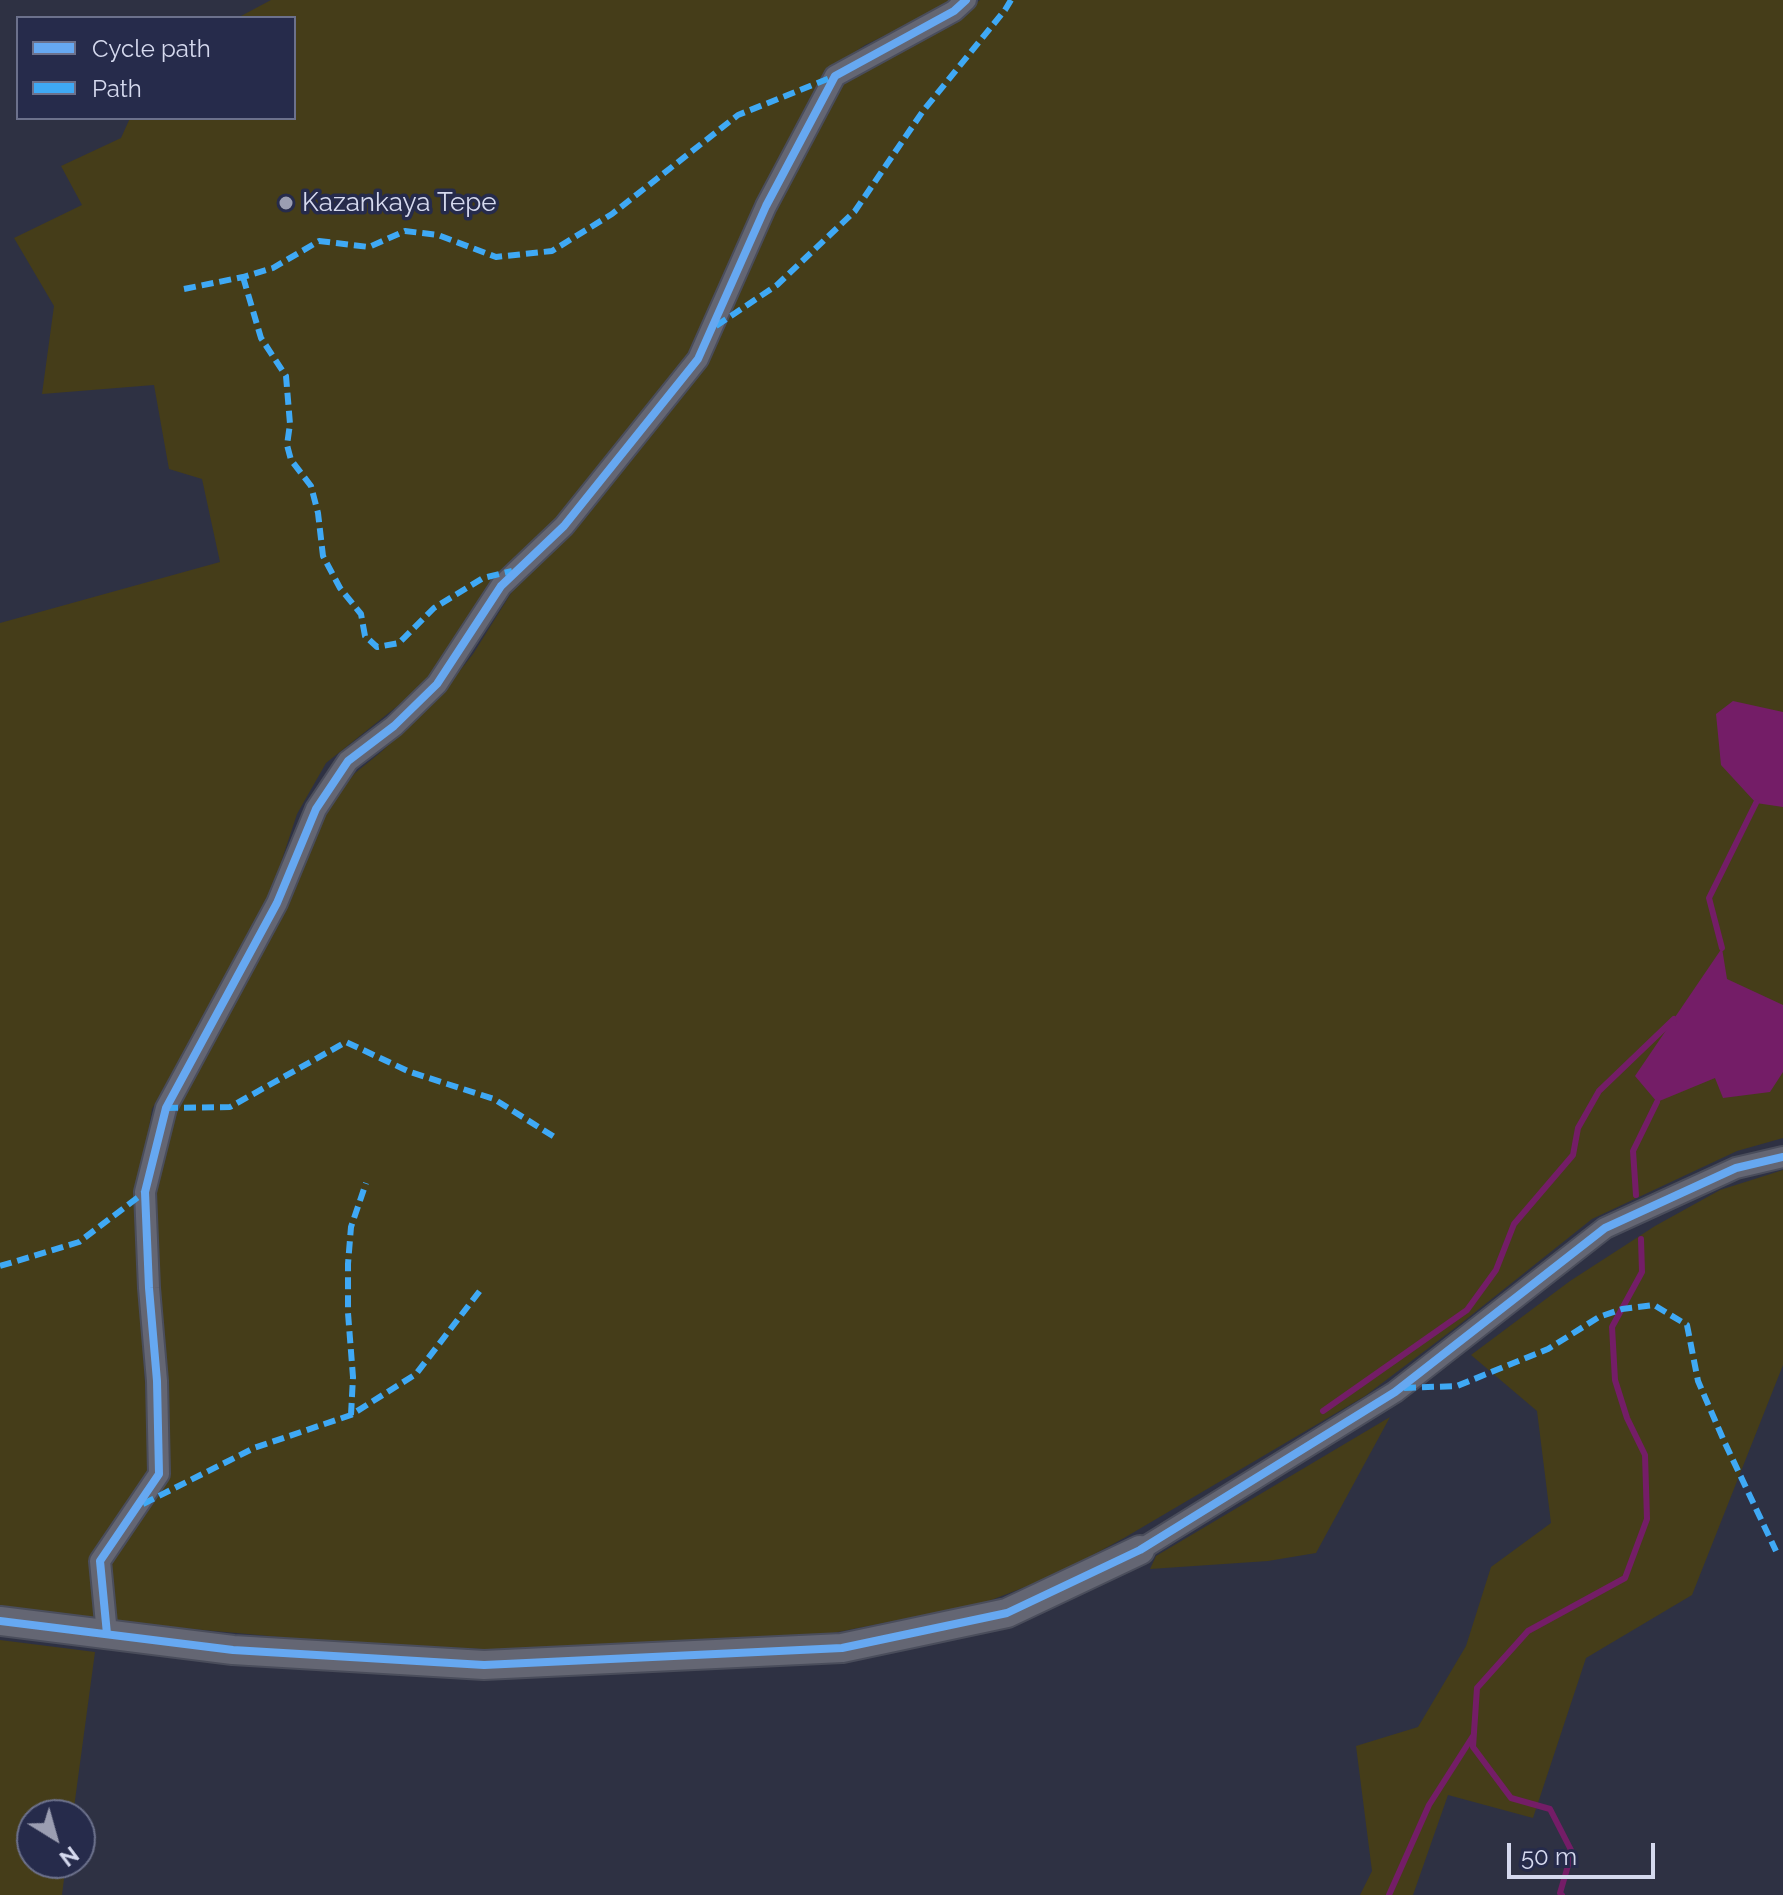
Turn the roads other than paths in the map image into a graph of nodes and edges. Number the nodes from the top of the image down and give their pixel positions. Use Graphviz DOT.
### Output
graph roads {
  1 [pos="966,0"];
  2 [pos="1783,1157"];
  3 [pos="1140,1550"];
  4 [pos="0,1621"];
  5 [pos="107,1634"];
  1 -- 5 [label="street"];
  2 -- 3 [label="street"];
  3 -- 5 [label="street"];
  4 -- 5 [label="street"];
}
